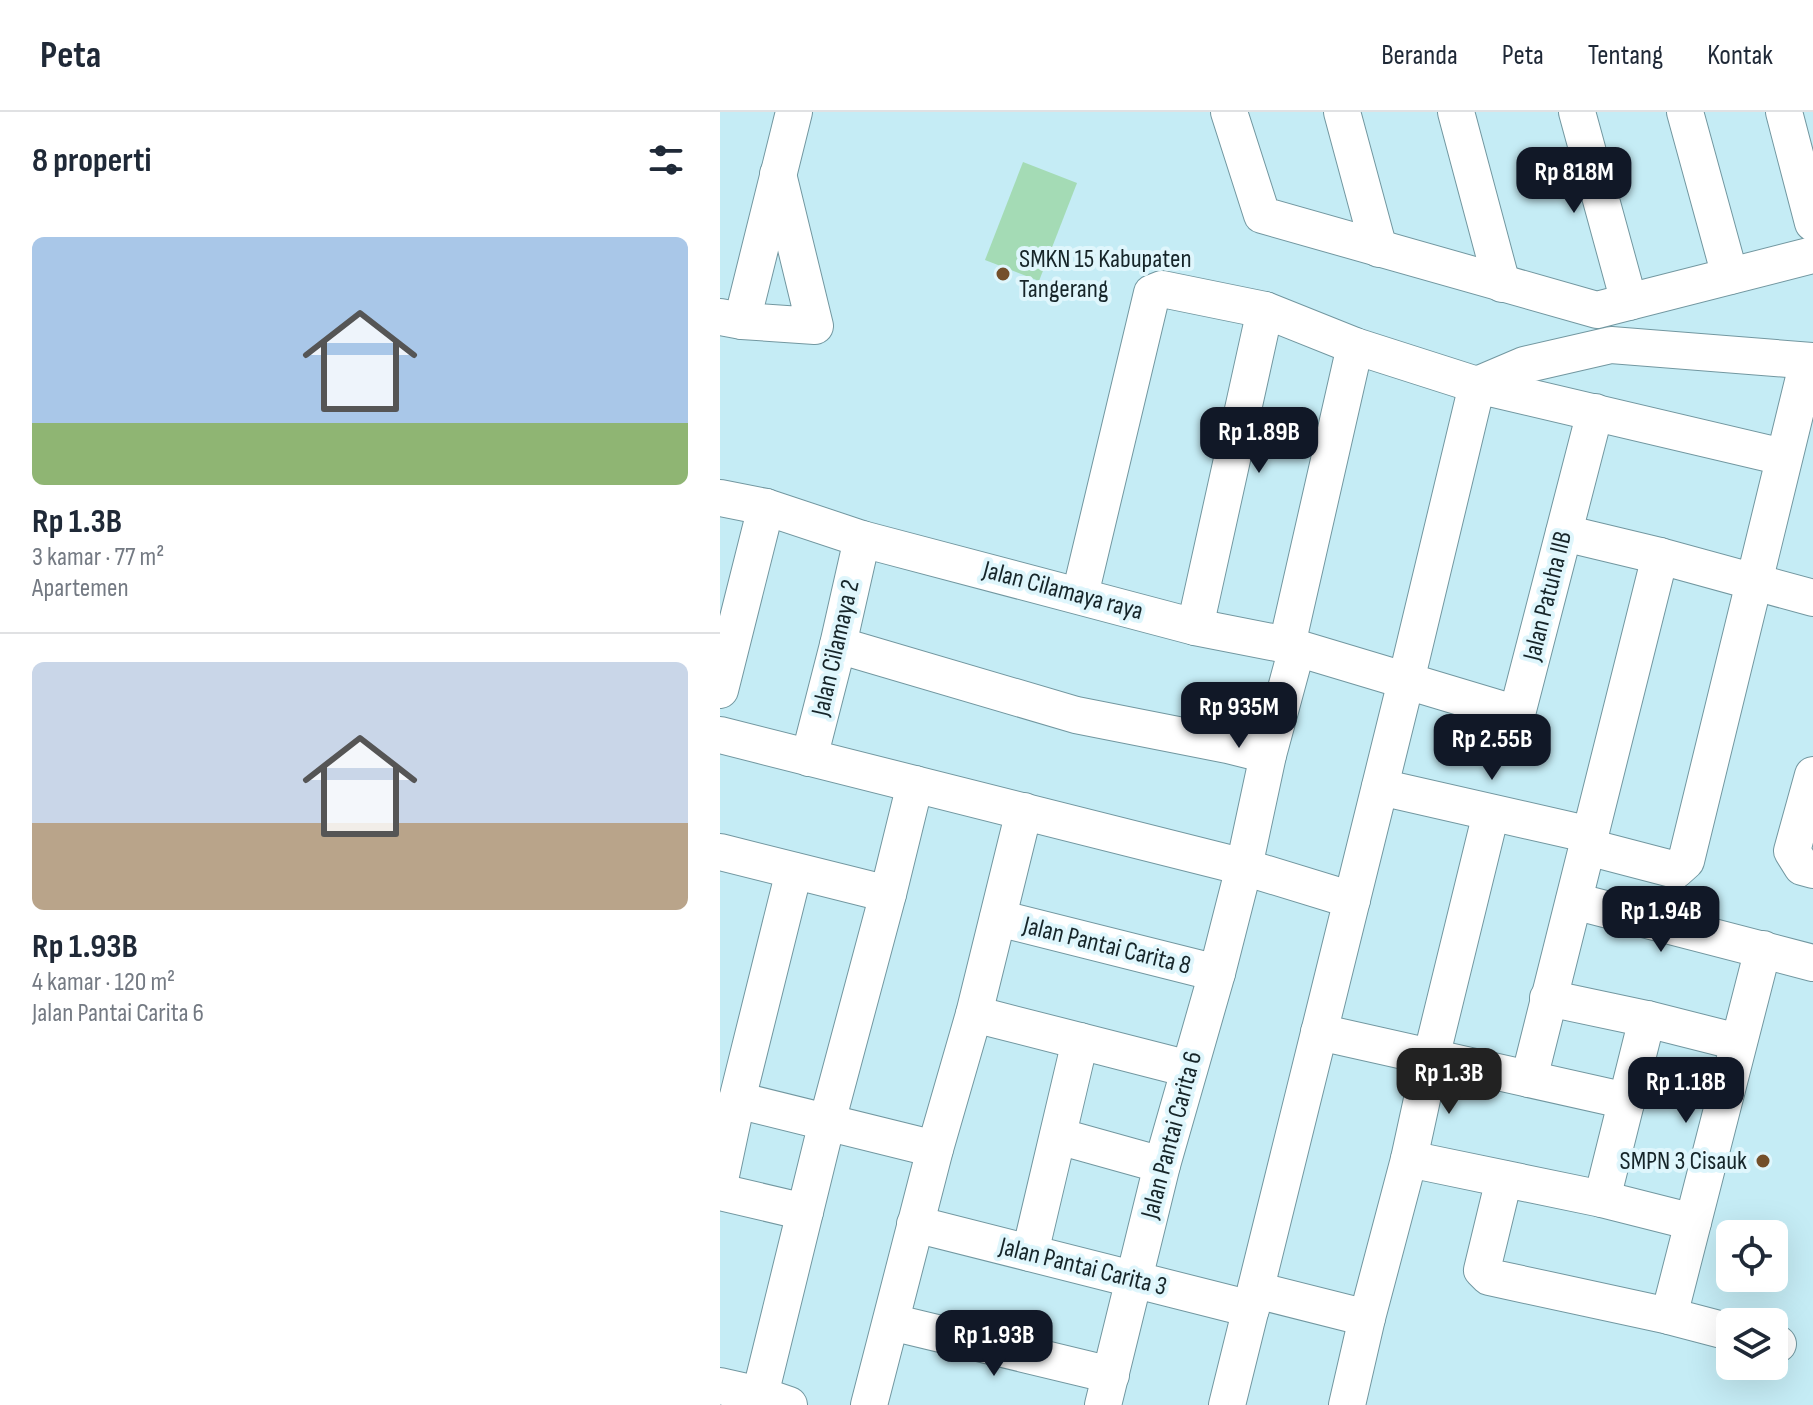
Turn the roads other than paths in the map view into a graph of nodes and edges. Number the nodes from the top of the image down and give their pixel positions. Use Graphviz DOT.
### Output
graph roads {
  1 [pos="794,112"];
  2 [pos="1229,112"];
  3 [pos="1342,112"];
  4 [pos="1456,112"];
  5 [pos="1577,112"];
  6 [pos="1685,112"];
  7 [pos="1784,112"];
  8 [pos="778,174"];
  9 [pos="1813,223"];
  10 [pos="1379,249"];
  11 [pos="1813,255"];
  12 [pos="1730,276"];
  13 [pos="1502,284"];
  14 [pos="1629,302"];
  15 [pos="1265,310"];
  16 [pos="731,319"];
  17 [pos="1355,346"];
  18 [pos="1810,361"];
  19 [pos="1477,385"];
  20 [pos="1595,412"];
  21 [pos="1783,457"];
  22 [pos="720,498"];
  23 [pos="766,507"];
  24 [pos="1564,533"];
  25 [pos="862,539"];
  26 [pos="1660,556"];
  27 [pos="1753,582"];
  28 [pos="1080,595"];
  29 [pos="1813,598"];
  30 [pos="1195,627"];
  31 [pos="838,645"];
  32 [pos="1292,647"];
  33 [pos="1406,681"];
  34 [pos="720,690"];
  35 [pos="720,735"];
  36 [pos="1268,755"];
  37 [pos="809,758"];
  38 [pos="1813,775"];
  39 [pos="915,784"];
  40 [pos="1380,787"];
  41 [pos="1024,811"];
  42 [pos="1491,813"];
  43 [pos="1589,841"];
  44 [pos="720,852"];
  45 [pos="1244,867"];
  46 [pos="1813,870"];
  47 [pos="794,871"];
  48 [pos="888,894"];
  49 [pos="1352,900"];
  50 [pos="1574,901"];
  51 [pos="998,918"];
  52 [pos="1763,949"];
  53 [pos="1813,963"];
  54 [pos="1217,973"];
  55 [pos="1548,998"];
  56 [pos="974,1014"];
  57 [pos="1647,1019"];
  58 [pos="1319,1032"];
  59 [pos="1080,1041"];
  60 [pos="1738,1042"];
  61 [pos="1431,1058"];
  62 [pos="1189,1069"];
  63 [pos="1529,1079"];
  64 [pos="737,1100"];
  65 [pos="1627,1101"];
  66 [pos="827,1122"];
  67 [pos="1058,1136"];
  68 [pos="935,1149"];
  69 [pos="1409,1159"];
  70 [pos="1162,1165"];
  71 [pos="1504,1179"];
  72 [pos="720,1180"];
  73 [pos="720,1192"];
  74 [pos="1602,1199"];
  75 [pos="805,1212"];
  76 [pos="1693,1222"];
  77 [pos="915,1224"];
  78 [pos="1030,1253"];
  79 [pos="1135,1280"];
  80 [pos="1253,1300"];
  81 [pos="1669,1316"];
  82 [pos="1367,1318"];
  83 [pos="891,1322"];
  84 [pos="1716,1328"];
  85 [pos="720,1386"];
  86 [pos="1107,1390"];
  87 [pos="775,1400"];
  88 [pos="869,1405"];
  89 [pos="1227,1405"];
  90 [pos="1347,1405"];
  1 -- 8 [label="street"];
  2 -- 10 [label="street"];
  3 -- 10 [label="street"];
  4 -- 13 [label="street"];
  5 -- 14 [label="street"];
  6 -- 12 [label="street"];
  7 -- 9 [label="street"];
  8 -- 16 [label="street"];
  8 -- 16 [label="street"];
  10 -- 13 [label="street"];
  11 -- 12 [label="street"];
  12 -- 14 [label="street"];
  13 -- 14 [label="street"];
  15 -- 17 [label="street"];
  15 -- 28 [label="street"];
  15 -- 30 [label="street"];
  17 -- 19 [label="street"];
  17 -- 32 [label="street"];
  18 -- 19 [label="street"];
  18 -- 21 [label="street"];
  19 -- 20 [label="street"];
  19 -- 33 [label="street"];
  20 -- 21 [label="street"];
  20 -- 24 [label="street, Jalan Patuha IIB"];
  21 -- 27 [label="street"];
  22 -- 23 [label="street, Jalan Cilamaya raya"];
  23 -- 25 [label="street, Jalan Cilamaya raya"];
  23 -- 34 [label="street"];
  24 -- 26 [label="street"];
  24 -- 33 [label="street, Jalan Patuha IIB"];
  25 -- 28 [label="street, Jalan Cilamaya raya"];
  25 -- 31 [label="street, Jalan Cilamaya 2"];
  26 -- 27 [label="street"];
  26 -- 43 [label="street"];
  27 -- 29 [label="street"];
  27 -- 43 [label="street"];
  28 -- 30 [label="street, Jalan Cilamaya raya"];
  30 -- 32 [label="street, Jalan Cilamaya raya"];
  31 -- 36 [label="street"];
  31 -- 37 [label="street, Jalan Cilamaya 2"];
  32 -- 33 [label="street, Jalan Cilamaya raya"];
  32 -- 36 [label="street"];
  33 -- 40 [label="street"];
  35 -- 37 [label="street"];
  36 -- 45 [label="street"];
  37 -- 39 [label="street"];
  38 -- 46 [label="street"];
  39 -- 41 [label="street"];
  39 -- 48 [label="street"];
  40 -- 42 [label="street"];
  40 -- 49 [label="street"];
  41 -- 45 [label="street"];
  41 -- 51 [label="street"];
  42 -- 43 [label="street"];
  42 -- 61 [label="street"];
  43 -- 50 [label="street"];
  44 -- 47 [label="street"];
  45 -- 49 [label="street"];
  45 -- 54 [label="street, Jalan Pantai Carita 6"];
  47 -- 48 [label="street"];
  47 -- 64 [label="street"];
  48 -- 66 [label="street"];
  49 -- 58 [label="street"];
  50 -- 52 [label="street"];
  50 -- 55 [label="street"];
  51 -- 54 [label="street, Jalan Pantai Carita 8"];
  51 -- 56 [label="street"];
  52 -- 53 [label="street"];
  52 -- 60 [label="street"];
  54 -- 62 [label="street, Jalan Pantai Carita 6"];
  55 -- 57 [label="street"];
  55 -- 63 [label="street"];
  56 -- 59 [label="street"];
  56 -- 68 [label="street"];
  57 -- 60 [label="street"];
  57 -- 65 [label="street"];
  58 -- 61 [label="street"];
  58 -- 80 [label="street"];
  59 -- 62 [label="street"];
  59 -- 67 [label="street"];
  60 -- 76 [label="street"];
  61 -- 63 [label="street"];
  61 -- 69 [label="street"];
  62 -- 70 [label="street, Jalan Pantai Carita 6"];
  63 -- 65 [label="street"];
  64 -- 66 [label="street"];
  64 -- 72 [label="street"];
  65 -- 74 [label="street"];
  66 -- 68 [label="street"];
  66 -- 75 [label="street"];
  67 -- 70 [label="street"];
  67 -- 78 [label="street"];
  68 -- 77 [label="street"];
  69 -- 71 [label="street"];
  69 -- 82 [label="street"];
  70 -- 79 [label="street, Jalan Pantai Carita 6"];
  71 -- 74 [label="street"];
  71 -- 81 [label="street"];
  73 -- 75 [label="street"];
  74 -- 76 [label="street"];
  75 -- 87 [label="street"];
  76 -- 81 [label="street"];
  77 -- 78 [label="street, Jalan Pantai Carita 3"];
  77 -- 83 [label="street"];
  78 -- 79 [label="street, Jalan Pantai Carita 3"];
  79 -- 80 [label="street, Jalan Pantai Carita 3"];
  79 -- 86 [label="street, Jalan Pantai Carita 6"];
  80 -- 82 [label="street, Jalan Pantai Carita 3"];
  80 -- 89 [label="street"];
  81 -- 84 [label="street"];
  82 -- 90 [label="street"];
  83 -- 86 [label="street"];
  83 -- 88 [label="street"];
  85 -- 87 [label="street"];
}
